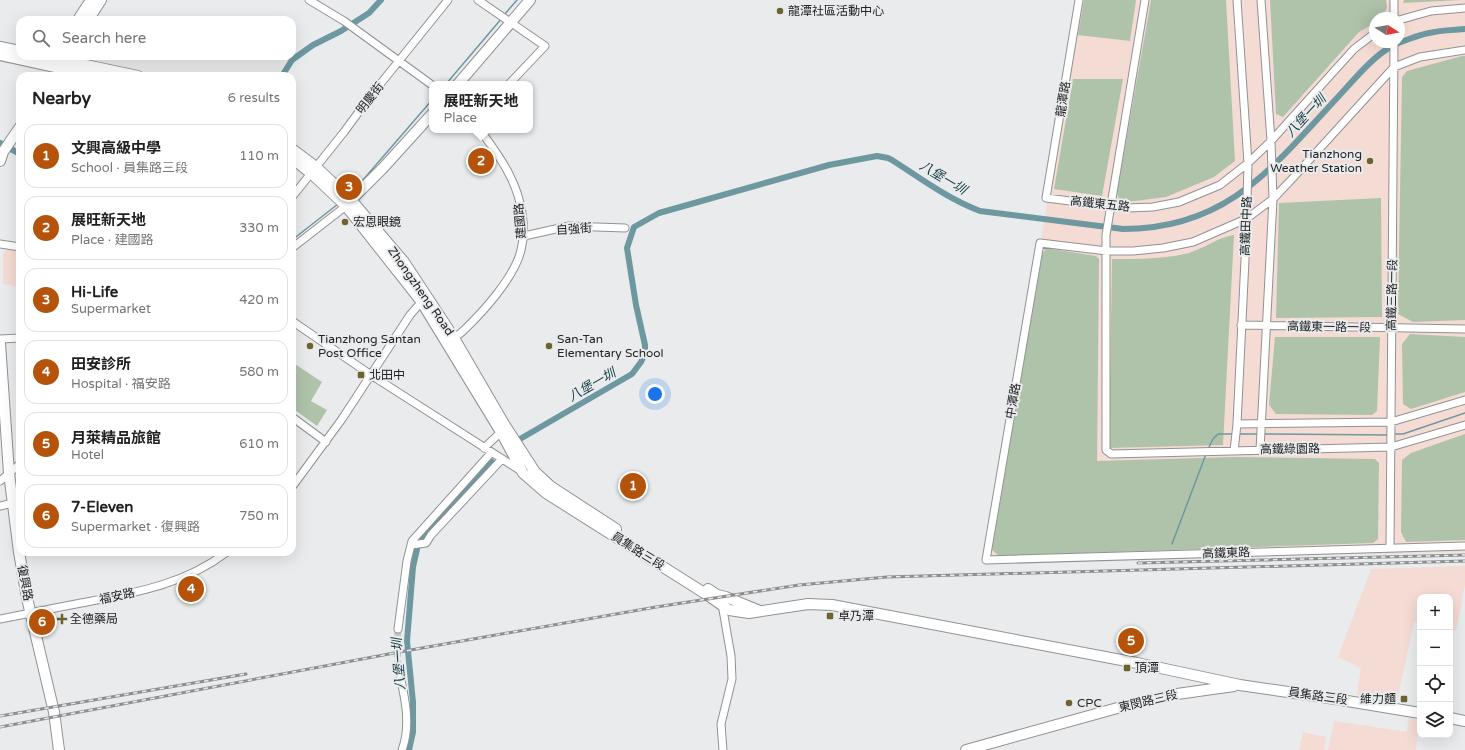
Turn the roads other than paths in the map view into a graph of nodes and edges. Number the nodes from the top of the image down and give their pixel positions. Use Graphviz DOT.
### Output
graph roads {
  1 [pos="91,0"];
  2 [pos="101,0"];
  3 [pos="309,0"];
  4 [pos="448,0"];
  5 [pos="478,0"];
  6 [pos="530,0"];
  7 [pos="1079,0"];
  8 [pos="1145,0"];
  9 [pos="1237,0"];
  10 [pos="1261,0"];
  11 [pos="1394,0"];
  12 [pos="1465,8"];
  13 [pos="1394,12"];
  14 [pos="81,16"];
  15 [pos="91,16"];
  16 [pos="1405,18"];
  17 [pos="510,22"];
  18 [pos="1369,38"];
  19 [pos="0,47"];
  20 [pos="1394,48"];
  21 [pos="16,50"];
  22 [pos="1465,50"];
  23 [pos="0,56"];
  24 [pos="16,58"];
  25 [pos="33,60"];
  26 [pos="399,62"];
  27 [pos="57,63"];
  28 [pos="1394,68"];
  29 [pos="84,72"];
  30 [pos="113,72"];
  31 [pos="461,81"];
  32 [pos="513,81"];
  33 [pos="429,83"];
  34 [pos="429,117"];
  35 [pos="16,133"];
  36 [pos="482,133"];
  37 [pos="1271,142"];
  38 [pos="296,153"];
  39 [pos="2,157"];
  40 [pos="296,160"];
  41 [pos="1248,163"];
  42 [pos="314,170"];
  43 [pos="296,192"];
  44 [pos="1046,198"];
  45 [pos="1273,199"];
  46 [pos="349,203"];
  47 [pos="1111,207"];
  48 [pos="1246,219"];
  49 [pos="626,228"];
  50 [pos="524,236"];
  51 [pos="0,244"];
  52 [pos="296,245"];
  53 [pos="16,246"];
  54 [pos="1107,251"];
  55 [pos="424,299"];
  56 [pos="296,324"];
  57 [pos="1242,325"];
  58 [pos="1266,326"];
  59 [pos="1392,328"];
  60 [pos="1465,329"];
  61 [pos="16,338"];
  62 [pos="0,339"];
  63 [pos="450,341"];
  64 [pos="0,343"];
  65 [pos="371,375"];
  66 [pos="1465,400"];
  67 [pos="296,420"];
  68 [pos="1391,422"];
  69 [pos="1237,424"];
  70 [pos="1262,424"];
  71 [pos="1465,425"];
  72 [pos="505,433"];
  73 [pos="326,442"];
  74 [pos="484,448"];
  75 [pos="1391,448"];
  76 [pos="516,450"];
  77 [pos="1260,450"];
  78 [pos="1234,451"];
  79 [pos="491,453"];
  80 [pos="502,459"];
  81 [pos="16,467"];
  82 [pos="9,473"];
  83 [pos="523,473"];
  84 [pos="0,481"];
  85 [pos="296,482"];
  86 [pos="550,486"];
  87 [pos="13,503"];
  88 [pos="0,506"];
  89 [pos="16,528"];
  90 [pos="411,545"];
  91 [pos="1465,546"];
  92 [pos="1390,548"];
  93 [pos="20,556"];
  94 [pos="222,556"];
  95 [pos="986,560"];
  96 [pos="715,594"];
  97 [pos="722,606"];
  98 [pos="760,611"];
  99 [pos="32,614"];
  100 [pos="0,619"];
  101 [pos="398,629"];
  102 [pos="398,666"];
  103 [pos="1240,685"];
  104 [pos="1417,713"];
  105 [pos="1453,718"];
  106 [pos="1465,720"];
  107 [pos="59,750"];
  108 [pos="402,750"];
  109 [pos="723,750"];
  110 [pos="966,750"];
  1 -- 14 [label="street"];
  2 -- 15 [label="street"];
  3 -- 26 [label="street"];
  4 -- 26 [label="street, 明慶街"];
  5 -- 17 [label="street"];
  6 -- 17 [label="street"];
  7 -- 44 [label="street, 龍潭路"];
  8 -- 47 [label="street"];
  9 -- 41 [label="street, 高鐵田中路"];
  10 -- 37 [label="street, 高鐵田中路"];
  11 -- 13 [label="street"];
  12 -- 16 [label="street"];
  17 -- 31 [label="street"];
  17 -- 32 [label="street"];
  18 -- 37 [label="street, 高鐵東五路"];
  19 -- 21 [label="street"];
  20 -- 28 [label="street, 高鐵三路一段"];
  22 -- 28 [label="street"];
  23 -- 24 [label="street"];
  25 -- 27 [label="street"];
  26 -- 33 [label="street"];
  26 -- 42 [label="street, 明慶街"];
  27 -- 29 [label="street"];
  27 -- 30 [label="street"];
  28 -- 45 [label="street"];
  28 -- 59 [label="street, 高鐵三路一段"];
  34 -- 46 [label="street"];
  35 -- 39 [label="street"];
  36 -- 50 [label="street, 建國路"];
  37 -- 41 [label="street, 高鐵東五路"];
  37 -- 45 [label="street, 高鐵田中路"];
  38 -- 42 [label="street, Zhongzheng Road"];
  40 -- 42 [label="street, Zhongzheng Road"];
  41 -- 47 [label="street, 高鐵東五路"];
  41 -- 48 [label="street, 高鐵田中路"];
  42 -- 43 [label="street, 明慶街"];
  42 -- 46 [label="street, Zhongzheng Road"];
  44 -- 47 [label="street, 高鐵東五路"];
  45 -- 48 [label="street"];
  45 -- 58 [label="street, 高鐵田中路"];
  46 -- 52 [label="street"];
  46 -- 55 [label="street, Zhongzheng Road"];
  47 -- 54 [label="street"];
  48 -- 54 [label="street"];
  48 -- 57 [label="street, 高鐵田中路"];
  49 -- 50 [label="street, 自強街"];
  50 -- 63 [label="street, 建國路"];
  51 -- 53 [label="street"];
  54 -- 78 [label="street, 高鐵綠園路"];
  54 -- 95 [label="street, 中潭路"];
  55 -- 63 [label="street, Zhongzheng Road"];
  55 -- 65 [label="street"];
  56 -- 65 [label="street"];
  57 -- 58 [label="street, 高鐵東一路一段"];
  57 -- 69 [label="street, 高鐵田中路"];
  58 -- 59 [label="street, 高鐵東一路一段"];
  58 -- 70 [label="street, 高鐵田中路"];
  59 -- 60 [label="street, 高鐵東一路一段"];
  59 -- 68 [label="street, 高鐵三路一段"];
  61 -- 62 [label="street"];
  63 -- 72 [label="street, Zhongzheng Road"];
  64 -- 82 [label="street, 復興路"];
  65 -- 73 [label="street"];
  65 -- 74 [label="street"];
  66 -- 68 [label="street"];
  67 -- 73 [label="street"];
  68 -- 70 [label="street"];
  68 -- 75 [label="street, 高鐵三路一段"];
  69 -- 70 [label="street"];
  69 -- 78 [label="street, 高鐵田中路"];
  70 -- 77 [label="street, 高鐵田中路"];
  71 -- 75 [label="street, 高鐵綠園路"];
  72 -- 74 [label="street"];
  72 -- 76 [label="street, Zhongzheng Road"];
  73 -- 85 [label="street"];
  74 -- 79 [label="street"];
  75 -- 77 [label="street, 高鐵綠園路"];
  75 -- 92 [label="street, 高鐵三路一段"];
  76 -- 83 [label="street"];
  76 -- 86 [label="street"];
  77 -- 78 [label="street, 高鐵綠園路"];
  79 -- 80 [label="street"];
  79 -- 90 [label="street"];
  80 -- 83 [label="street"];
  80 -- 90 [label="street"];
  81 -- 82 [label="street"];
  82 -- 84 [label="street"];
  82 -- 87 [label="street, 復興路"];
  83 -- 86 [label="street"];
  83 -- 97 [label="street, 員集路三段"];
  86 -- 96 [label="street, 員集路三段"];
  87 -- 88 [label="street"];
  87 -- 89 [label="street, 復興路"];
  90 -- 101 [label="street"];
  91 -- 92 [label="street, 高鐵東路"];
  92 -- 95 [label="street, 高鐵東路"];
  93 -- 99 [label="street, 復興路"];
  94 -- 99 [label="street, 福安路"];
  96 -- 97 [label="street"];
  96 -- 98 [label="street, 員集路三段"];
  97 -- 98 [label="street, 員集路三段"];
  97 -- 109 [label="street"];
  98 -- 103 [label="street, 員集路三段"];
  99 -- 100 [label="street, 福安路"];
  99 -- 107 [label="street, 復興路"];
  102 -- 108 [label="street"];
  103 -- 104 [label="street, 員集路三段"];
  103 -- 110 [label="street, 東閔路三段"];
  105 -- 106 [label="street"];
}
